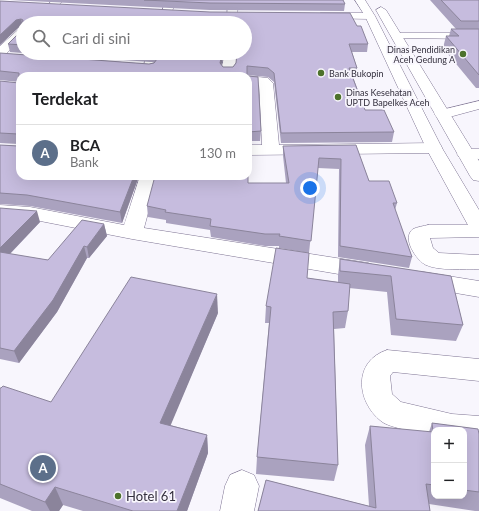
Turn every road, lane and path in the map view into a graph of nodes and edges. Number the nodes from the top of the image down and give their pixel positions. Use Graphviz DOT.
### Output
graph roads {
  1 [pos="170,0"];
  2 [pos="233,0"];
  3 [pos="360,0"];
  4 [pos="375,0"];
  5 [pos="62,4"];
  6 [pos="36,6"];
  7 [pos="50,7"];
  8 [pos="165,15"];
  9 [pos="40,16"];
  10 [pos="232,16"];
  11 [pos="312,16"];
  12 [pos="370,16"];
  13 [pos="397,36"];
  14 [pos="479,36"];
  15 [pos="16,38"];
  16 [pos="0,53"];
  17 [pos="0,56"];
  18 [pos="15,57"];
  19 [pos="152,60"];
  20 [pos="230,60"];
  21 [pos="134,66"];
  22 [pos="228,71"];
  23 [pos="148,72"];
  24 [pos="252,80"];
  25 [pos="479,105"];
  26 [pos="442,114"];
  27 [pos="434,148"];
  28 [pos="271,149"];
  29 [pos="252,150"];
  30 [pos="473,154"];
  31 [pos="479,176"];
  32 [pos="148,180"];
  33 [pos="0,211"];
  34 [pos="479,227"];
  35 [pos="479,231"];
  36 [pos="132,233"];
  37 [pos="479,262"];
  38 [pos="479,289"];
  39 [pos="479,370"];
  40 [pos="479,430"];
  1 -- 8 [label="main road"];
  2 -- 10 [label="main road"];
  3 -- 12 [label="main road"];
  4 -- 13 [label="main road"];
  5 -- 7 [label="main road"];
  6 -- 7 [label="main road"];
  7 -- 9 [label="main road"];
  11 -- 12 [label="main road"];
  12 -- 27 [label="main road"];
  13 -- 14 [label="main road"];
  13 -- 26 [label="main road"];
  15 -- 16 [label="main road"];
  17 -- 18 [label="main road"];
  19 -- 23 [label="main road"];
  20 -- 22 [label="main road"];
  21 -- 23 [label="main road"];
  24 -- 28 [label="main road"];
  25 -- 26 [label="main road"];
  26 -- 30 [label="main road"];
  27 -- 28 [label="main road"];
  27 -- 34 [label="main road"];
  28 -- 29 [label="main road"];
  30 -- 31 [label="main road"];
  32 -- 36 [label="main road"];
  33 -- 36 [label="main road"];
  35 -- 37 [label="main road"];
  36 -- 38 [label="main road"];
  39 -- 40 [label="main road"];
}
